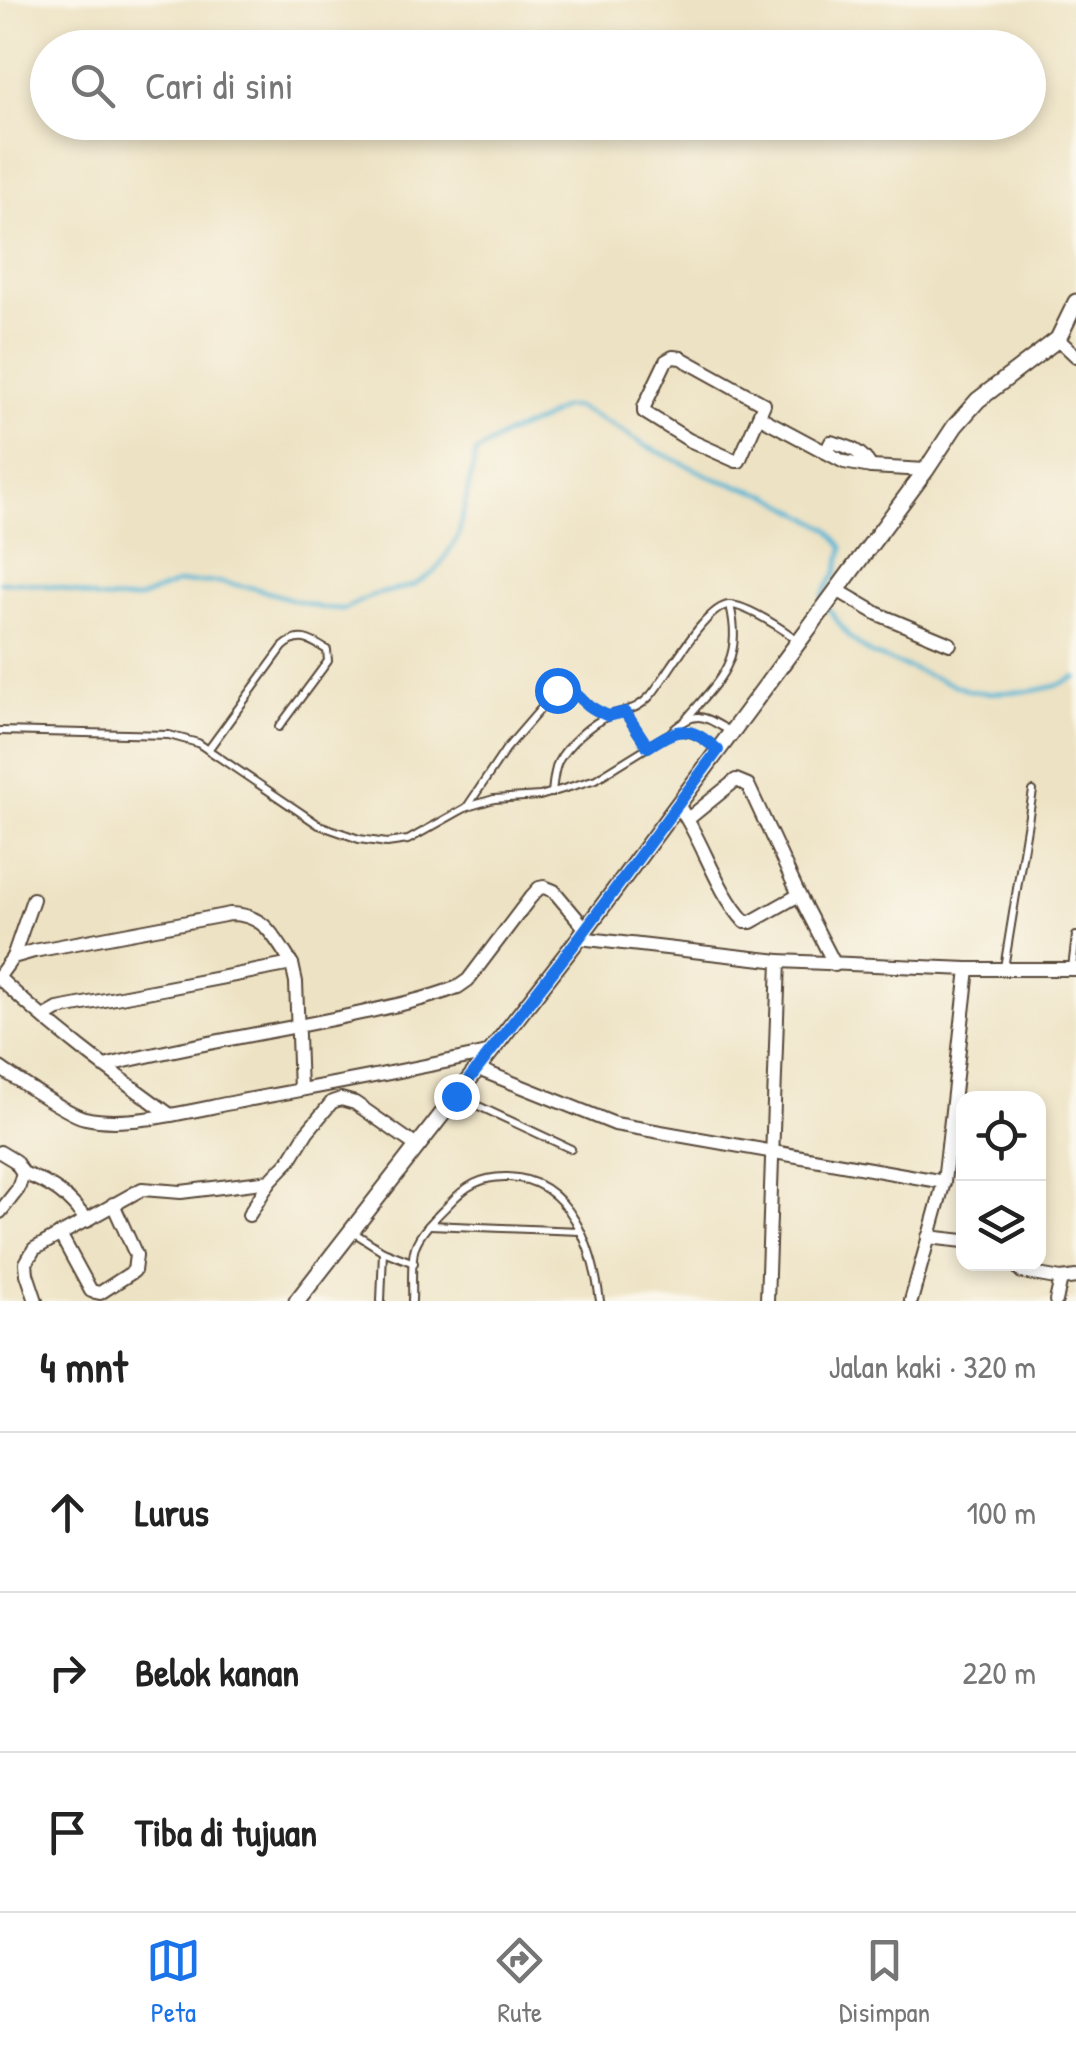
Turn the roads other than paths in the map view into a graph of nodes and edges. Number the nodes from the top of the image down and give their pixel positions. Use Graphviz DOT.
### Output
graph roads {
  1 [pos="1076,302"];
  2 [pos="1058,339"];
  3 [pos="1076,356"];
  4 [pos="760,416"];
  5 [pos="926,470"];
  6 [pos="830,600"];
  7 [pos="730,604"];
  8 [pos="799,642"];
  9 [pos="950,644"];
  10 [pos="625,712"];
  11 [pos="608,716"];
  12 [pos="686,719"];
  13 [pos="279,727"];
  14 [pos="0,731"];
  15 [pos="672,732"];
  16 [pos="732,733"];
  17 [pos="648,747"];
  18 [pos="208,750"];
  19 [pos="718,750"];
  20 [pos="1033,792"];
  21 [pos="552,793"];
  22 [pos="467,807"];
  23 [pos="683,812"];
  24 [pos="799,894"];
  25 [pos="34,900"];
  26 [pos="582,933"];
  27 [pos="1076,936"];
  28 [pos="13,956"];
  29 [pos="780,961"];
  30 [pos="292,964"];
  31 [pos="836,965"];
  32 [pos="968,969"];
  33 [pos="1004,969"];
  34 [pos="1074,969"];
  35 [pos="0,977"];
  36 [pos="44,1017"];
  37 [pos="296,1028"];
  38 [pos="491,1052"];
  39 [pos="106,1066"];
  40 [pos="0,1068"];
  41 [pos="478,1069"];
  42 [pos="300,1090"];
  43 [pos="456,1096"];
  44 [pos="170,1114"];
  45 [pos="418,1147"];
  46 [pos="570,1149"];
  47 [pos="772,1151"];
  48 [pos="0,1152"];
  49 [pos="23,1172"];
  50 [pos="270,1181"];
  51 [pos="944,1182"];
  52 [pos="113,1204"];
  53 [pos="0,1212"];
  54 [pos="249,1215"];
  55 [pos="87,1221"];
  56 [pos="430,1225"];
  57 [pos="352,1231"];
  58 [pos="580,1231"];
  59 [pos="60,1234"];
  60 [pos="928,1237"];
  61 [pos="956,1240"];
  62 [pos="382,1251"];
  63 [pos="414,1263"];
  64 [pos="1021,1271"];
  65 [pos="1076,1277"];
  66 [pos="1061,1279"];
  67 [pos="36,1301"];
  68 [pos="297,1301"];
  69 [pos="381,1301"];
  70 [pos="412,1301"];
  71 [pos="600,1301"];
  72 [pos="768,1301"];
  73 [pos="910,1301"];
  74 [pos="1056,1301"];
  1 -- 2 [label="street"];
  2 -- 3 [label="street"];
  2 -- 5 [label="street"];
  4 -- 4 [label="street"];
  4 -- 5 [label="street"];
  5 -- 6 [label="street"];
  6 -- 8 [label="street"];
  6 -- 9 [label="street"];
  7 -- 8 [label="lane"];
  7 -- 10 [label="lane"];
  7 -- 12 [label="lane"];
  8 -- 16 [label="street"];
  10 -- 11 [label="lane"];
  10 -- 17 [label="lane"];
  11 -- 21 [label="lane"];
  11 -- 22 [label="lane"];
  12 -- 15 [label="lane"];
  12 -- 16 [label="lane"];
  13 -- 18 [label="lane"];
  14 -- 18 [label="lane"];
  15 -- 17 [label="lane"];
  15 -- 19 [label="lane"];
  16 -- 19 [label="street"];
  17 -- 21 [label="lane"];
  18 -- 22 [label="lane"];
  19 -- 23 [label="street"];
  20 -- 33 [label="lane"];
  21 -- 22 [label="lane"];
  23 -- 24 [label="street"];
  23 -- 24 [label="street"];
  23 -- 26 [label="street"];
  24 -- 31 [label="street"];
  25 -- 28 [label="street"];
  26 -- 29 [label="street"];
  26 -- 37 [label="street"];
  26 -- 38 [label="street"];
  27 -- 34 [label="lane"];
  28 -- 30 [label="street"];
  28 -- 35 [label="street"];
  29 -- 31 [label="street"];
  29 -- 47 [label="street"];
  30 -- 36 [label="street"];
  30 -- 37 [label="street"];
  31 -- 32 [label="street"];
  32 -- 33 [label="street"];
  32 -- 51 [label="street"];
  33 -- 34 [label="street"];
  35 -- 36 [label="street"];
  36 -- 39 [label="street"];
  37 -- 39 [label="street"];
  37 -- 42 [label="street"];
  38 -- 41 [label="street"];
  38 -- 42 [label="street"];
  39 -- 44 [label="street"];
  40 -- 44 [label="street"];
  41 -- 43 [label="street"];
  41 -- 47 [label="street"];
  42 -- 44 [label="street"];
  43 -- 45 [label="street"];
  43 -- 46 [label="lane"];
  45 -- 50 [label="street"];
  45 -- 57 [label="street"];
  47 -- 51 [label="street"];
  47 -- 72 [label="street"];
  48 -- 49 [label="street"];
  49 -- 53 [label="street"];
  49 -- 55 [label="street"];
  50 -- 52 [label="street"];
  50 -- 54 [label="street"];
  51 -- 60 [label="street"];
  52 -- 55 [label="street"];
  52 -- 59 [label="street"];
  55 -- 59 [label="street"];
  56 -- 58 [label="lane"];
  56 -- 58 [label="lane"];
  56 -- 63 [label="lane"];
  57 -- 62 [label="lane"];
  57 -- 68 [label="street"];
  58 -- 71 [label="lane"];
  59 -- 67 [label="street"];
  60 -- 61 [label="street"];
  60 -- 73 [label="street"];
  62 -- 63 [label="lane"];
  62 -- 69 [label="lane"];
  63 -- 70 [label="lane"];
  64 -- 66 [label="street"];
  65 -- 66 [label="street"];
  66 -- 74 [label="street"];
}
